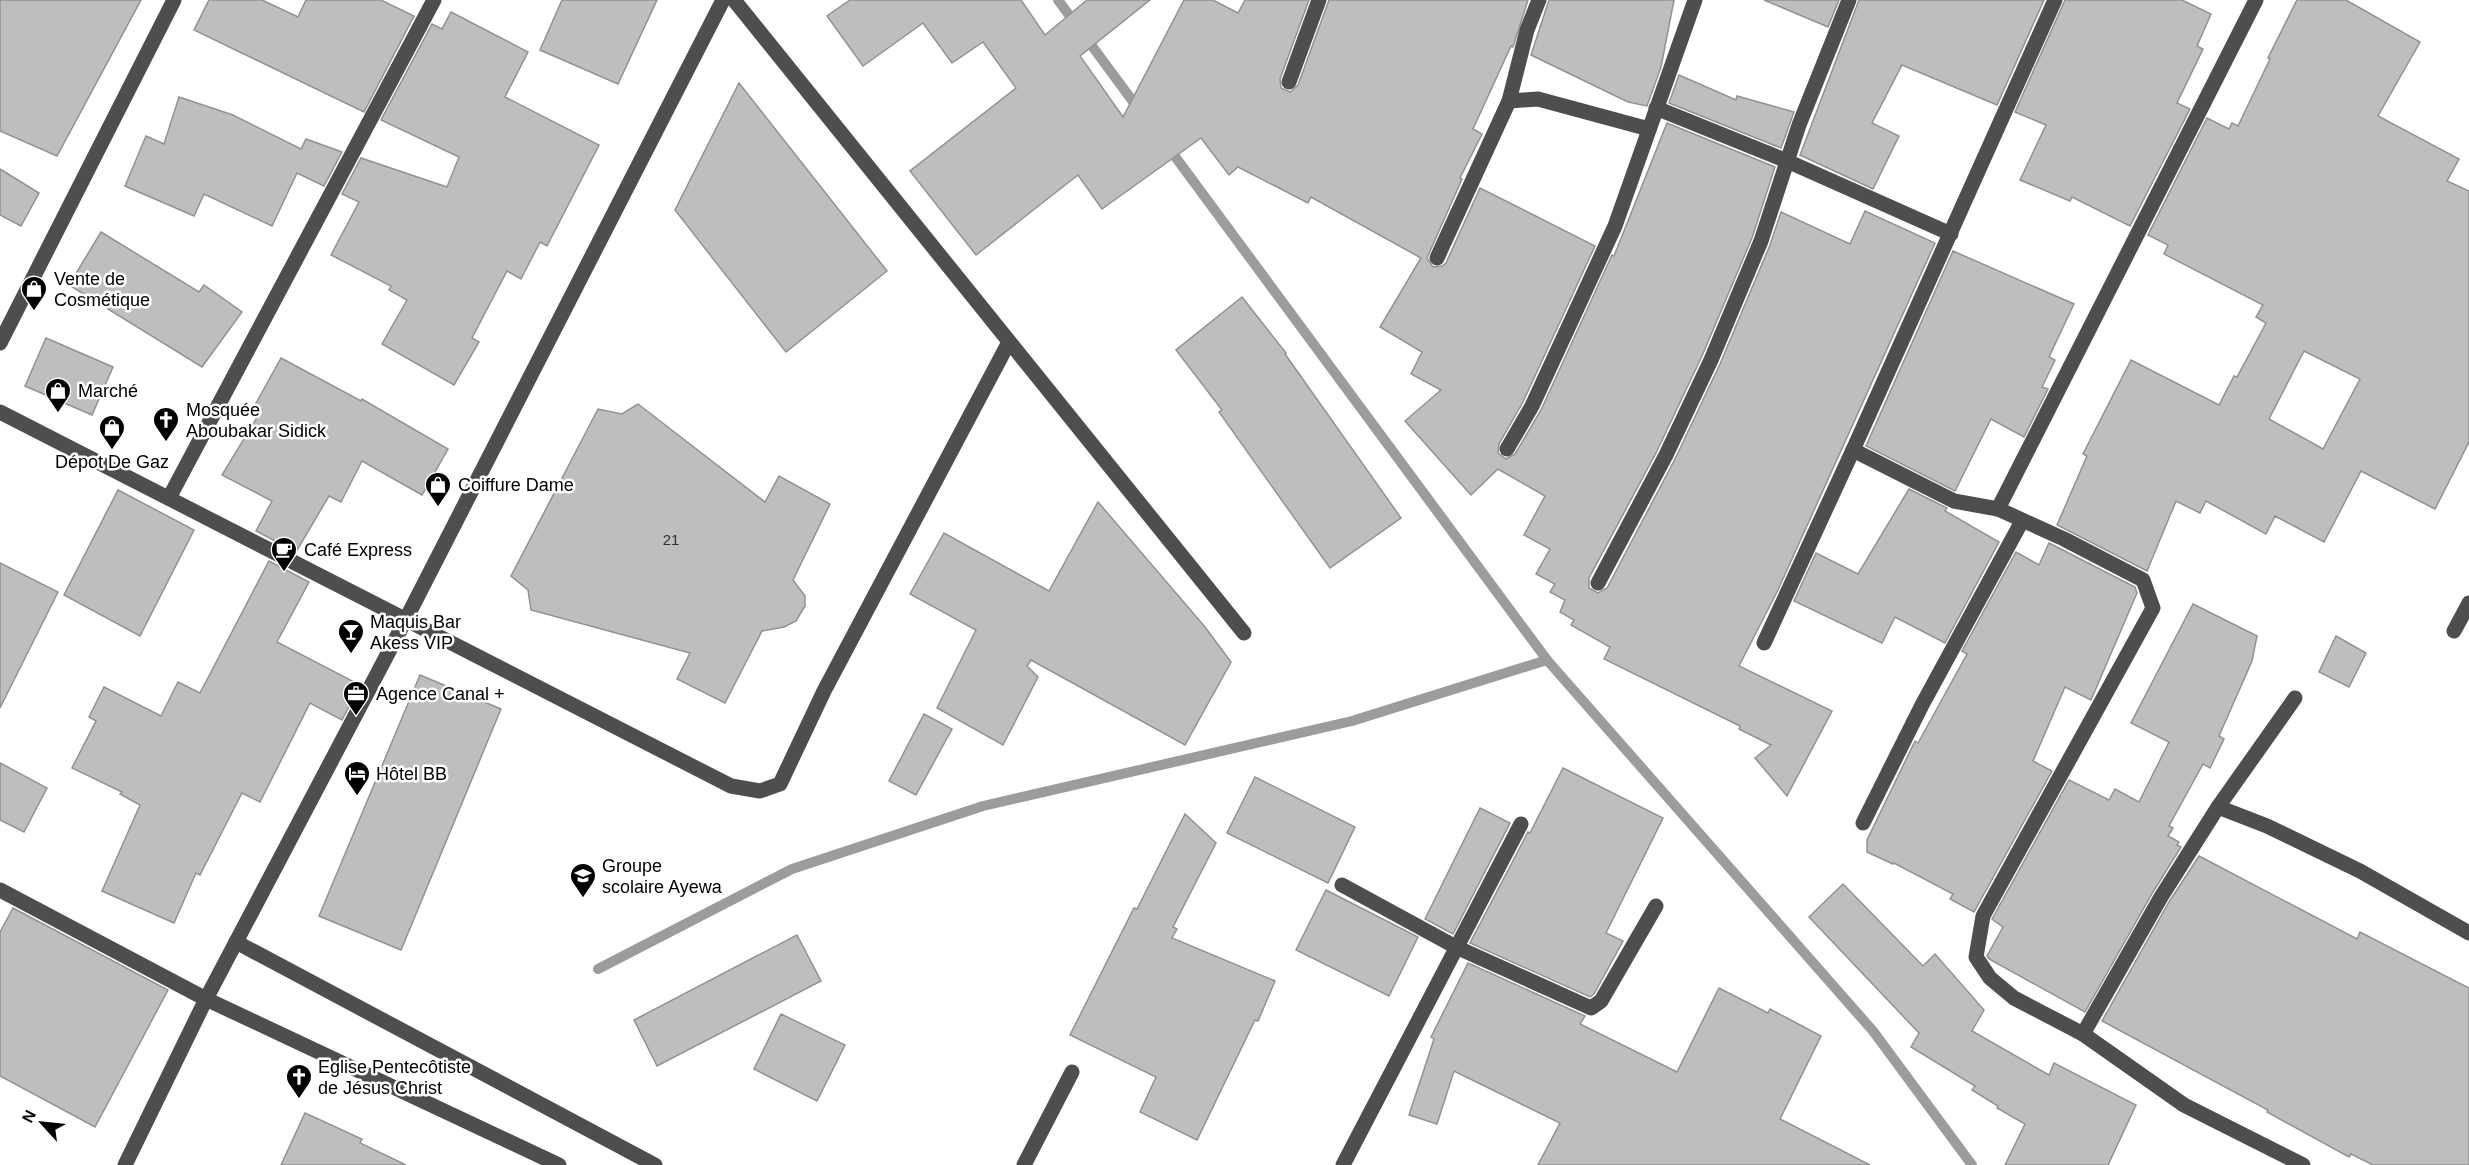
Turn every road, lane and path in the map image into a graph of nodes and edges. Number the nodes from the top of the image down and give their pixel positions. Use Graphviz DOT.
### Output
graph roads {
  1 [pos="174,0"];
  2 [pos="434,0"];
  3 [pos="723,0"];
  4 [pos="734,0"];
  5 [pos="1318,0"];
  6 [pos="1539,0"];
  7 [pos="1695,0"];
  8 [pos="1849,0"];
  9 [pos="2055,0"];
  10 [pos="2256,0"];
  11 [pos="1290,82"];
  12 [pos="1509,101"];
  13 [pos="1656,108"];
  14 [pos="1648,129"];
  15 [pos="1787,161"];
  16 [pos="1951,234"];
  17 [pos="1437,258"];
  18 [pos="1009,342"];
  19 [pos="0,344"];
  20 [pos="0,412"];
  21 [pos="1508,449"];
  22 [pos="1853,450"];
  23 [pos="169,498"];
  24 [pos="1998,509"];
  25 [pos="2022,520"];
  26 [pos="1598,583"];
  27 [pos="2469,603"];
  28 [pos="405,621"];
  29 [pos="2454,631"];
  30 [pos="1244,633"];
  31 [pos="1764,643"];
  32 [pos="2295,699"];
  33 [pos="2218,807"];
  34 [pos="1863,823"];
  35 [pos="1521,824"];
  36 [pos="1342,885"];
  37 [pos="0,891"];
  38 [pos="1656,906"];
  39 [pos="2469,933"];
  40 [pos="236,942"];
  41 [pos="1456,947"];
  42 [pos="206,999"];
  43 [pos="2082,1034"];
  44 [pos="1072,1072"];
  45 [pos="125,1165"];
  46 [pos="559,1165"];
  47 [pos="655,1165"];
  48 [pos="1024,1165"];
  49 [pos="1343,1165"];
  50 [pos="2303,1165"];
  1 -- 19 [label="street"];
  2 -- 23 [label="street"];
  3 -- 28 [label="street"];
  4 -- 18 [label="street"];
  5 -- 11 [label="street"];
  6 -- 12 [label="street"];
  7 -- 13 [label="street"];
  8 -- 15 [label="street"];
  9 -- 16 [label="street"];
  10 -- 24 [label="street"];
  12 -- 14 [label="street"];
  12 -- 17 [label="street"];
  13 -- 14 [label="street"];
  13 -- 15 [label="street"];
  14 -- 21 [label="street"];
  15 -- 16 [label="street"];
  15 -- 26 [label="street"];
  16 -- 22 [label="street"];
  18 -- 28 [label="street"];
  18 -- 30 [label="street"];
  20 -- 23 [label="street"];
  22 -- 24 [label="street"];
  22 -- 31 [label="street"];
  23 -- 28 [label="street"];
  24 -- 25 [label="street"];
  25 -- 34 [label="street"];
  25 -- 43 [label="street"];
  27 -- 29 [label="street"];
  28 -- 40 [label="street"];
  32 -- 33 [label="street"];
  33 -- 39 [label="street"];
  33 -- 43 [label="street"];
  35 -- 41 [label="street"];
  36 -- 41 [label="street"];
  37 -- 42 [label="street"];
  38 -- 41 [label="street"];
  40 -- 42 [label="street"];
  40 -- 47 [label="street"];
  41 -- 49 [label="street"];
  42 -- 45 [label="street"];
  42 -- 46 [label="street"];
  43 -- 50 [label="street"];
  44 -- 48 [label="street"];
}
